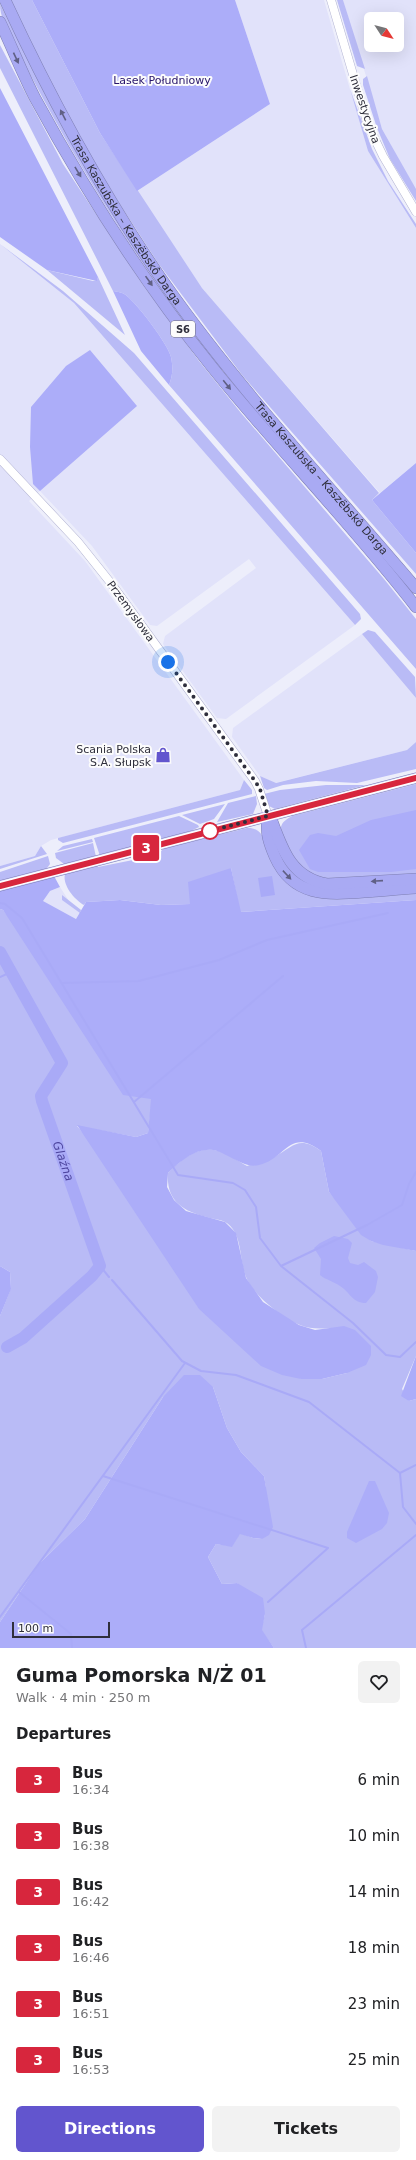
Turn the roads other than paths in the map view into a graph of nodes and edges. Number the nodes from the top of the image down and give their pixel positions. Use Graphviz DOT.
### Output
graph roads {
  1 [pos="4,0"];
  2 [pos="331,0"];
  3 [pos="0,22"];
  4 [pos="416,212"];
  5 [pos="0,459"];
  6 [pos="372,536"];
  7 [pos="416,578"];
  8 [pos="416,588"];
  9 [pos="416,607"];
  10 [pos="416,778"];
  11 [pos="268,816"];
  12 [pos="416,879"];
  13 [pos="0,886"];
  14 [pos="416,888"];
  6 -- 1 [label="highway, Trasa Kaszubska – Kaszëbskô Darga / S6, one-way"];
  2 -- 4 [label="street, Inwestycyjna"];
  3 -- 9 [label="highway, Trasa Kaszubska – Kaszëbskô Darga / S6, one-way"];
  5 -- 11 [label="street, Przemysłowa"];
  6 -- 7 [label="highway"];
  6 -- 8 [label="highway, Trasa Kaszubska – Kaszëbskô Darga / S6"];
  10 -- 11 [label="main road"];
  12 -- 11 [label="highway, one-way"];
  11 -- 13 [label="main road"];
  11 -- 14 [label="highway, one-way"];
}
